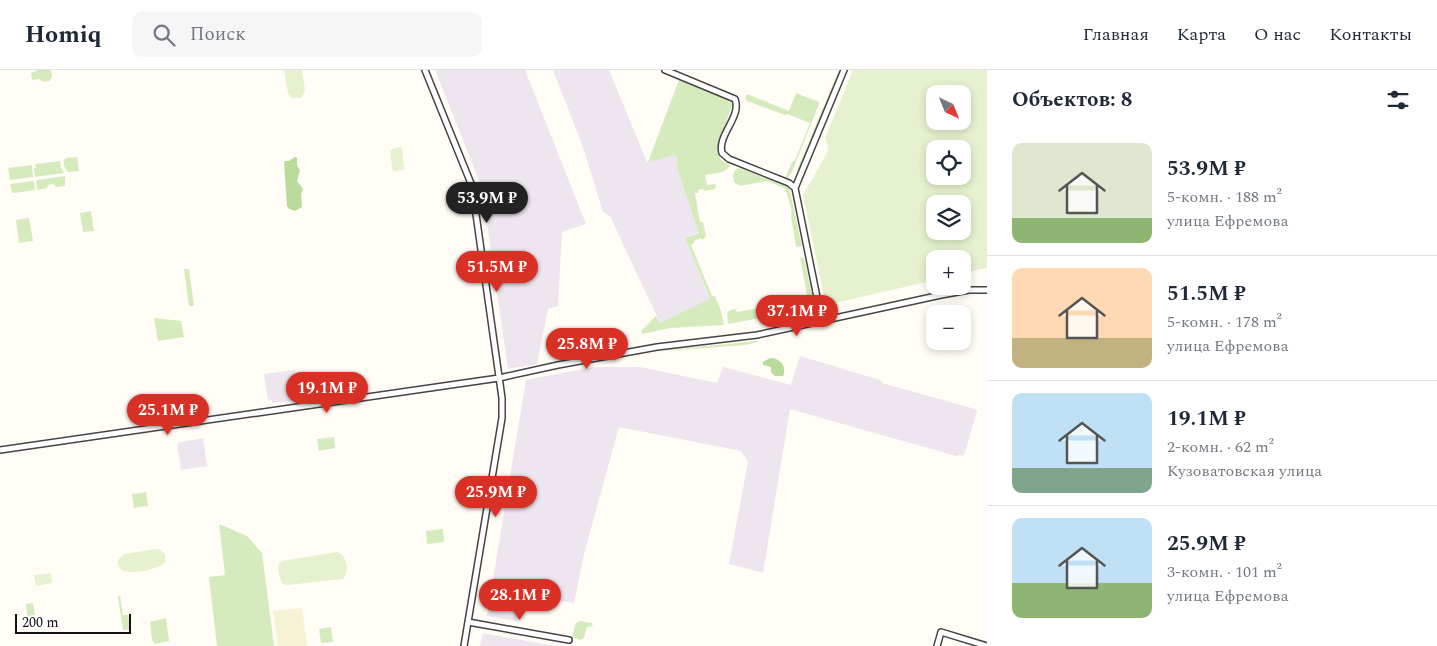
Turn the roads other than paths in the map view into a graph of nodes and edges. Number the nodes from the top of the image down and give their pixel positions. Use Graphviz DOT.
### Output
graph roads {
  1 [pos="425,70"];
  2 [pos="665,70"];
  3 [pos="844,70"];
  4 [pos="795,188"];
  5 [pos="987,290"];
  6 [pos="822,322"];
  7 [pos="499,378"];
  8 [pos="0,450"];
  9 [pos="468,622"];
  10 [pos="569,640"];
  11 [pos="464,646"];
  12 [pos="937,646"];
  13 [pos="987,646"];
  1 -- 7 [label="street"];
  2 -- 4 [label="street"];
  3 -- 4 [label="street"];
  4 -- 6 [label="street"];
  5 -- 6 [label="street"];
  6 -- 7 [label="street"];
  7 -- 8 [label="street"];
  7 -- 9 [label="street"];
  9 -- 10 [label="street"];
  9 -- 11 [label="street"];
  12 -- 13 [label="street"];
}
